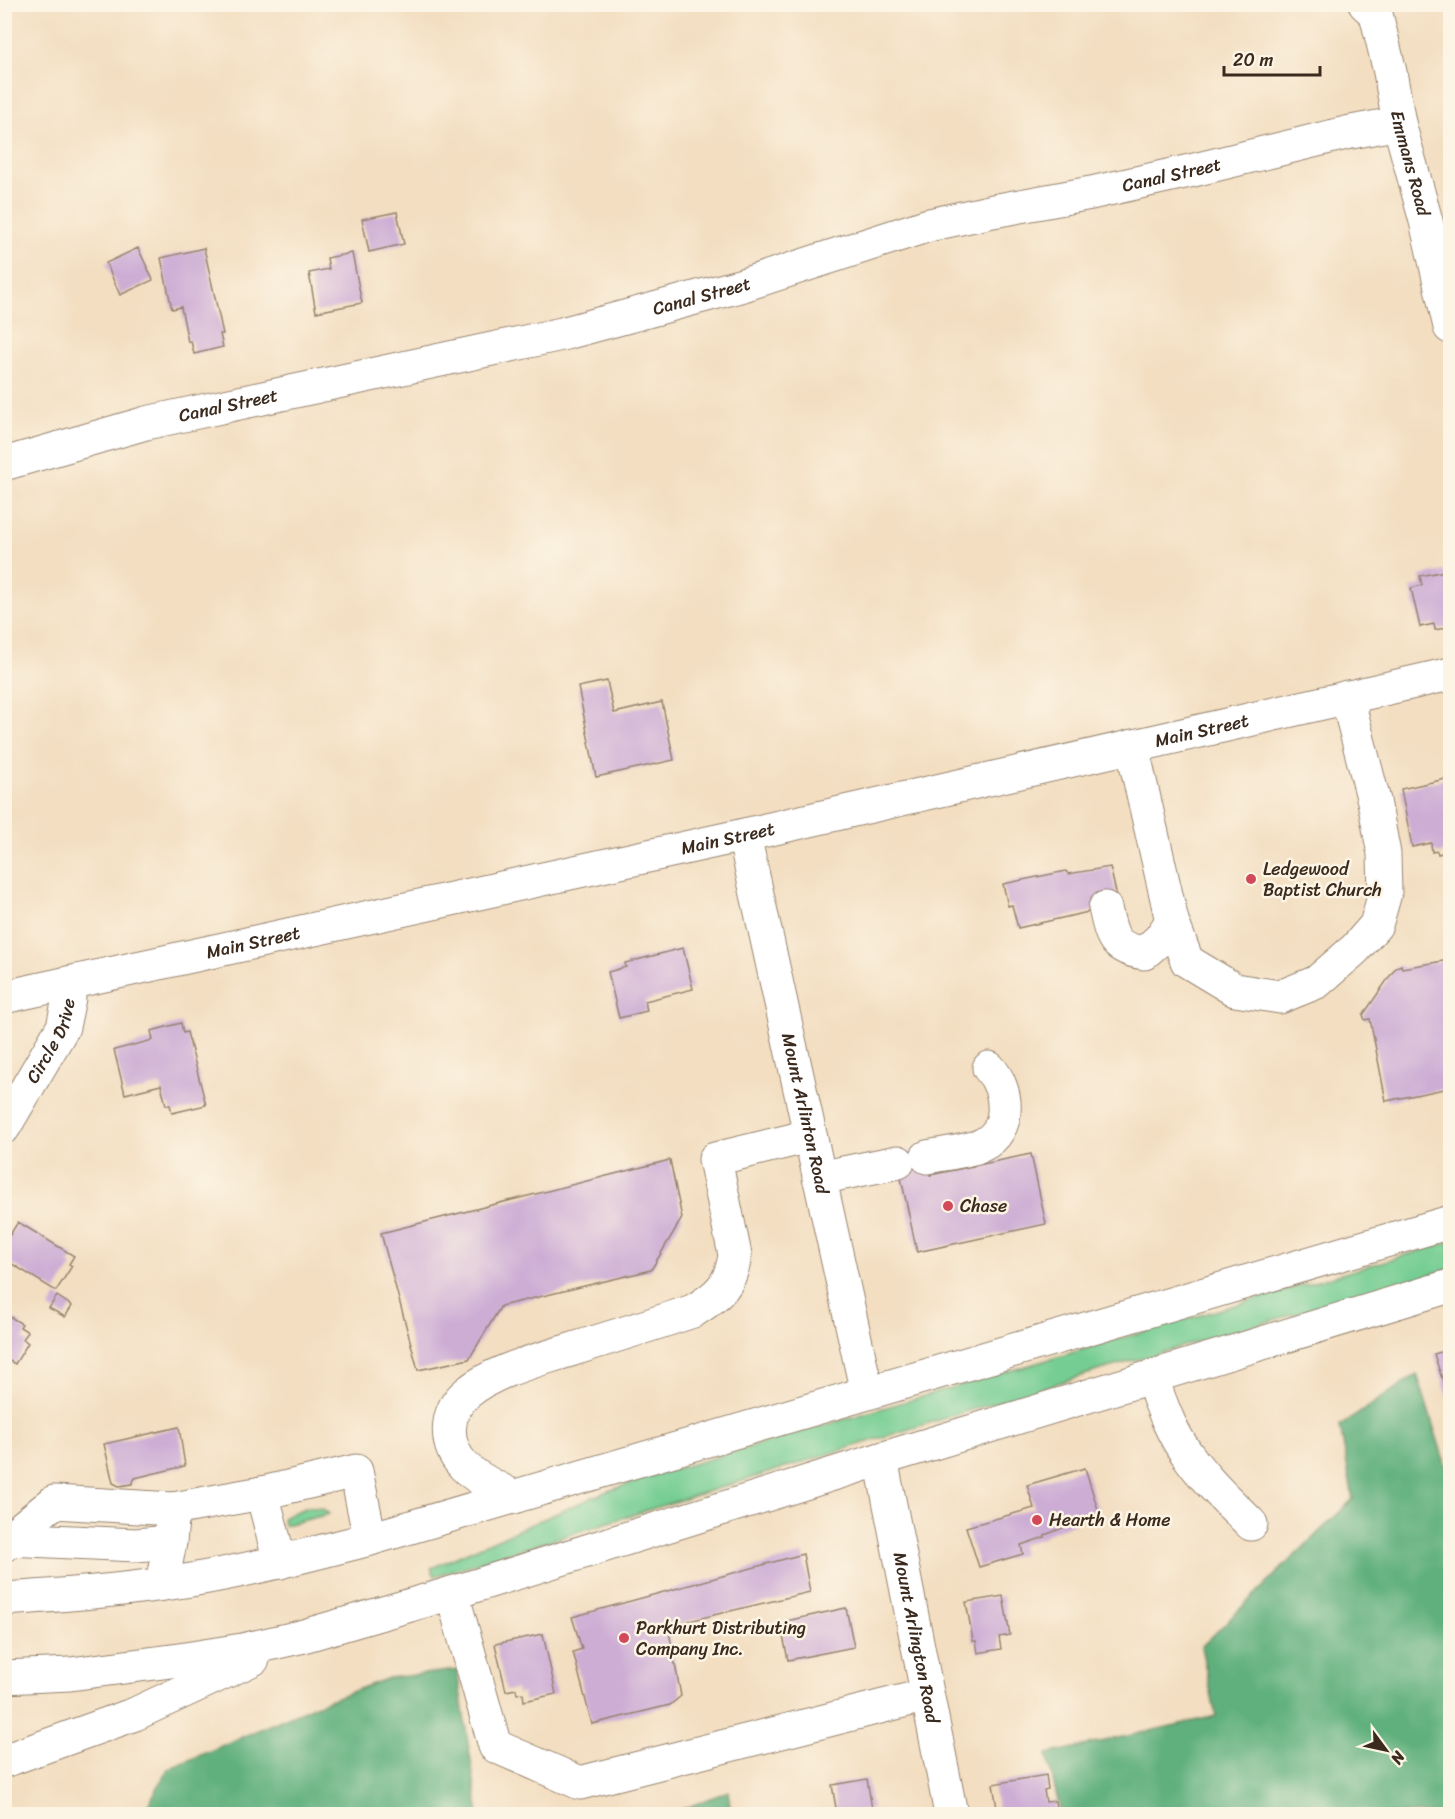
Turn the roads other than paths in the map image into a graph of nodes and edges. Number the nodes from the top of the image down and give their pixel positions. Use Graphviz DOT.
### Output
graph roads {
  1 [pos="1373,8"];
  2 [pos="1399,123"];
  3 [pos="1450,327"];
  4 [pos="4,464"];
  5 [pos="1450,674"];
  6 [pos="1347,697"];
  7 [pos="1132,746"];
  8 [pos="744,835"];
  9 [pos="1105,908"];
  10 [pos="1171,915"];
  11 [pos="67,983"];
  12 [pos="4,997"];
  13 [pos="989,1068"];
  14 [pos="4,1127"];
  15 [pos="810,1136"];
  16 [pos="819,1178"];
  17 [pos="1450,1222"];
  18 [pos="1450,1286"];
  19 [pos="1152,1377"];
  20 [pos="867,1393"];
  21 [pos="881,1459"];
  22 [pos="262,1492"];
  23 [pos="514,1497"];
  24 [pos="173,1509"];
  25 [pos="1251,1524"];
  26 [pos="370,1539"];
  27 [pos="6,1542"];
  28 [pos="170,1542"];
  29 [pos="280,1562"];
  30 [pos="162,1584"];
  31 [pos="452,1593"];
  32 [pos="4,1599"];
  33 [pos="300,1637"];
  34 [pos="4,1677"];
  35 [pos="927,1695"];
  36 [pos="4,1761"];
  37 [pos="951,1815"];
  1 -- 2 [label="main road, Emmans Road"];
  2 -- 3 [label="main road, Emmans Road"];
  2 -- 4 [label="main road, Canal Street"];
  5 -- 6 [label="main road, Main Street"];
  6 -- 7 [label="main road, Main Street"];
  6 -- 10 [label="main road"];
  7 -- 8 [label="main road, Main Street"];
  7 -- 10 [label="main road"];
  8 -- 11 [label="main road, Main Street"];
  8 -- 15 [label="main road, Mount Arlinton Road"];
  9 -- 10 [label="main road"];
  11 -- 12 [label="main road, Main Street"];
  11 -- 14 [label="main road, Circle Drive"];
  13 -- 16 [label="main road"];
  15 -- 16 [label="main road, Mount Arlinton Road"];
  15 -- 23 [label="main road"];
  16 -- 20 [label="main road, Mount Arlinton Road"];
  17 -- 20 [label="main road"];
  18 -- 19 [label="main road"];
  19 -- 21 [label="main road"];
  19 -- 25 [label="main road"];
  20 -- 23 [label="main road"];
  21 -- 31 [label="main road"];
  21 -- 35 [label="main road, Mount Arlington Road"];
  22 -- 24 [label="main road"];
  22 -- 26 [label="main road"];
  22 -- 29 [label="main road"];
  23 -- 26 [label="main road"];
  24 -- 27 [label="main road"];
  24 -- 28 [label="main road"];
  26 -- 29 [label="main road"];
  27 -- 28 [label="main road"];
  28 -- 30 [label="main road"];
  29 -- 30 [label="main road"];
  30 -- 32 [label="main road"];
  31 -- 33 [label="main road"];
  31 -- 35 [label="main road"];
  33 -- 34 [label="main road"];
  33 -- 36 [label="main road"];
  35 -- 37 [label="main road, Mount Arlington Road"];
}
